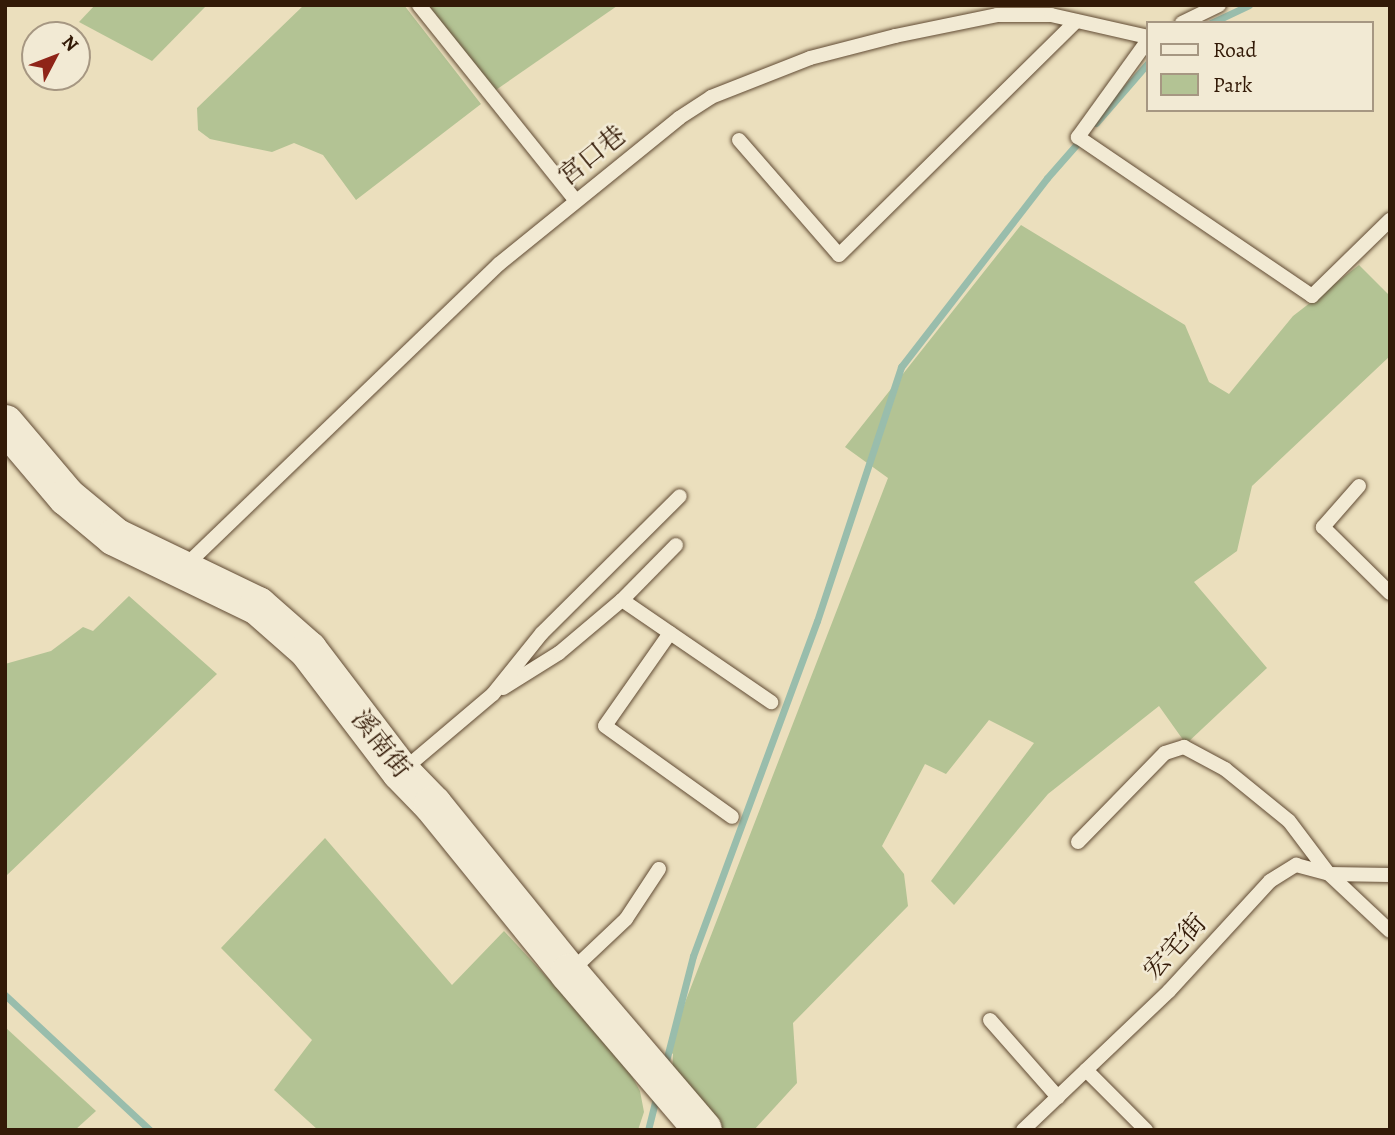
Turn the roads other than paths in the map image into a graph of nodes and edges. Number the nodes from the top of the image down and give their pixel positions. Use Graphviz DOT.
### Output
graph roads {
  1 [pos="419,5"];
  2 [pos="1219,5"];
  3 [pos="1055,11"];
  4 [pos="1076,21"];
  5 [pos="1186,21"];
  6 [pos="1146,38"];
  7 [pos="1146,42"];
  8 [pos="739,140"];
  9 [pos="576,201"];
  10 [pos="1390,220"];
  11 [pos="5,424"];
  12 [pos="1359,485"];
  13 [pos="680,496"];
  14 [pos="676,545"];
  15 [pos="181,571"];
  16 [pos="1390,593"];
  17 [pos="622,600"];
  18 [pos="670,633"];
  19 [pos="493,694"];
  20 [pos="771,702"];
  21 [pos="401,772"];
  22 [pos="733,817"];
  23 [pos="1078,842"];
  24 [pos="659,869"];
  25 [pos="1329,874"];
  26 [pos="1390,875"];
  27 [pos="1390,931"];
  28 [pos="569,973"];
  29 [pos="990,1020"];
  30 [pos="1086,1070"];
  31 [pos="1058,1097"];
  32 [pos="1028,1129"];
  33 [pos="703,1130"];
  34 [pos="1146,1130"];
  1 -- 9 [label="lane"];
  2 -- 5 [label="lane"];
  3 -- 4 [label="lane, 宮口巷"];
  3 -- 9 [label="lane, 宮口巷"];
  4 -- 6 [label="lane, 宮口巷"];
  4 -- 8 [label="lane"];
  7 -- 10 [label="lane"];
  9 -- 15 [label="lane, 宮口巷"];
  11 -- 15 [label="street, 溪南街"];
  12 -- 16 [label="lane"];
  13 -- 19 [label="lane"];
  14 -- 17 [label="lane"];
  15 -- 21 [label="street, 溪南街"];
  17 -- 18 [label="lane"];
  17 -- 19 [label="lane"];
  18 -- 20 [label="lane"];
  18 -- 22 [label="lane"];
  19 -- 21 [label="lane"];
  21 -- 28 [label="street, 溪南街"];
  23 -- 25 [label="lane"];
  24 -- 28 [label="lane"];
  25 -- 26 [label="lane, 宏宅街"];
  25 -- 27 [label="lane"];
  25 -- 30 [label="lane, 宏宅街"];
  28 -- 33 [label="street, 溪南街"];
  29 -- 31 [label="lane"];
  30 -- 31 [label="lane, 宏宅街"];
  30 -- 34 [label="lane"];
  31 -- 32 [label="lane, 宏宅街"];
}
